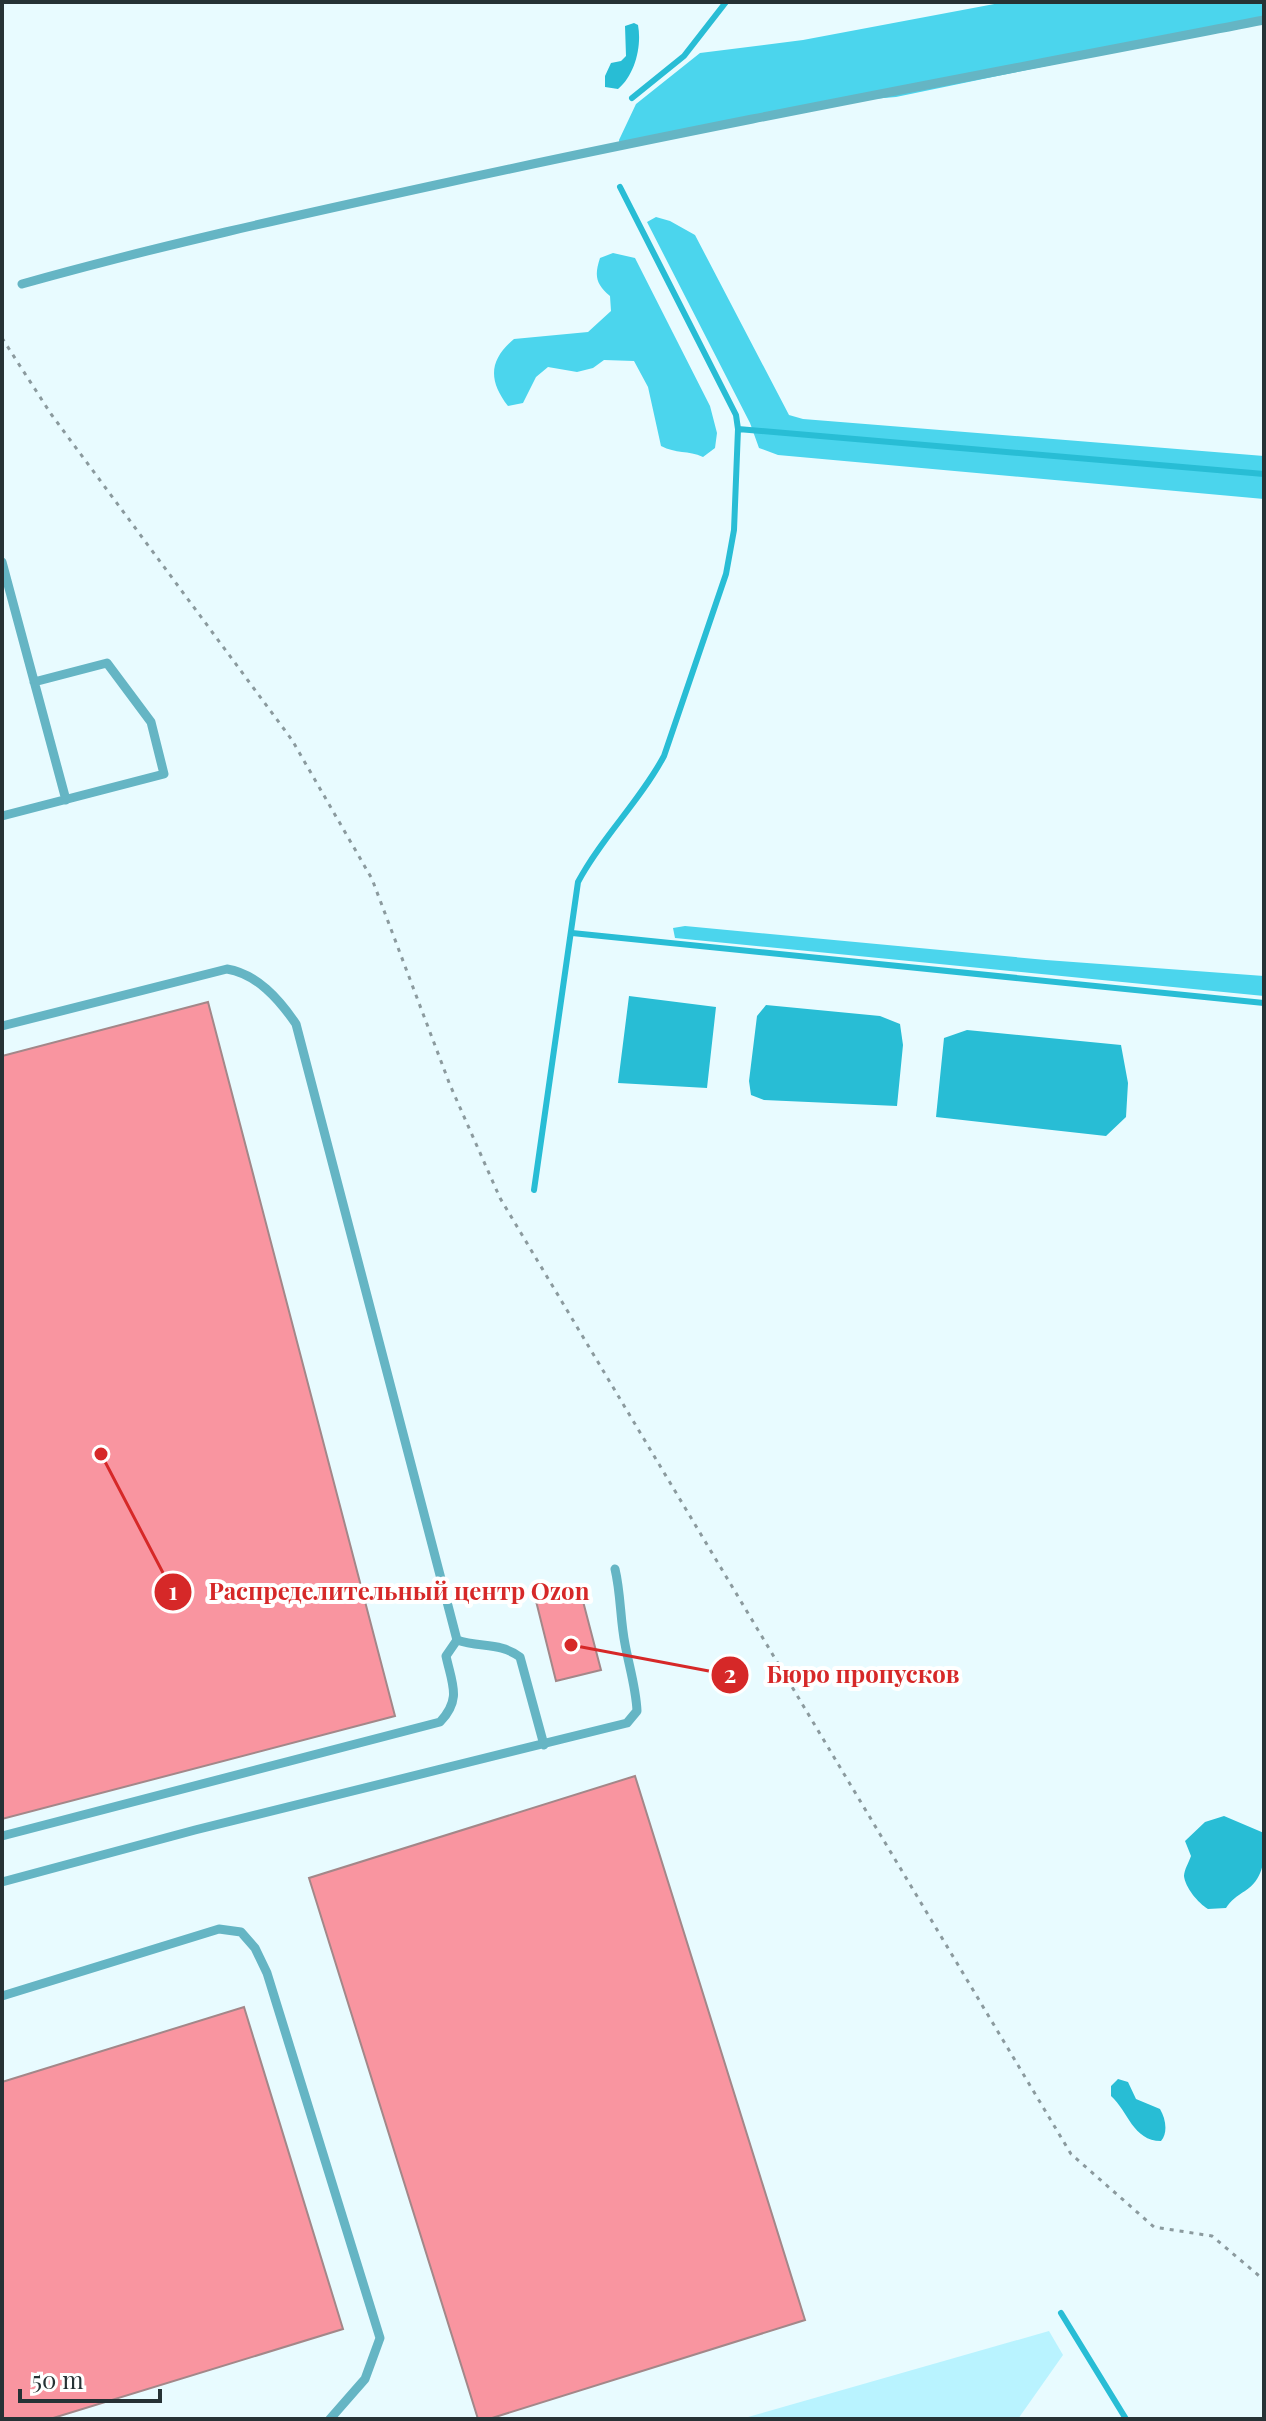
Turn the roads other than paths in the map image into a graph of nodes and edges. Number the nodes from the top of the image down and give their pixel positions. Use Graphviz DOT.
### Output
graph roads {
  1 [pos="1264,20"];
  2 [pos="22,284"];
  3 [pos="2,562"];
  4 [pos="34,682"];
  5 [pos="66,800"];
  6 [pos="2,816"];
  7 [pos="2,1026"];
  8 [pos="615,1569"];
  9 [pos="457,1640"];
  10 [pos="544,1745"];
  11 [pos="2,1836"];
  12 [pos="2,1882"];
  13 [pos="2,1996"];
  14 [pos="330,2419"];
  1 -- 2 [label="lane"];
  3 -- 4 [label="lane"];
  4 -- 5 [label="lane"];
  4 -- 5 [label="lane"];
  5 -- 6 [label="lane"];
  7 -- 9 [label="lane"];
  8 -- 10 [label="lane"];
  9 -- 10 [label="lane"];
  9 -- 11 [label="lane"];
  10 -- 12 [label="lane"];
  13 -- 14 [label="lane"];
}
